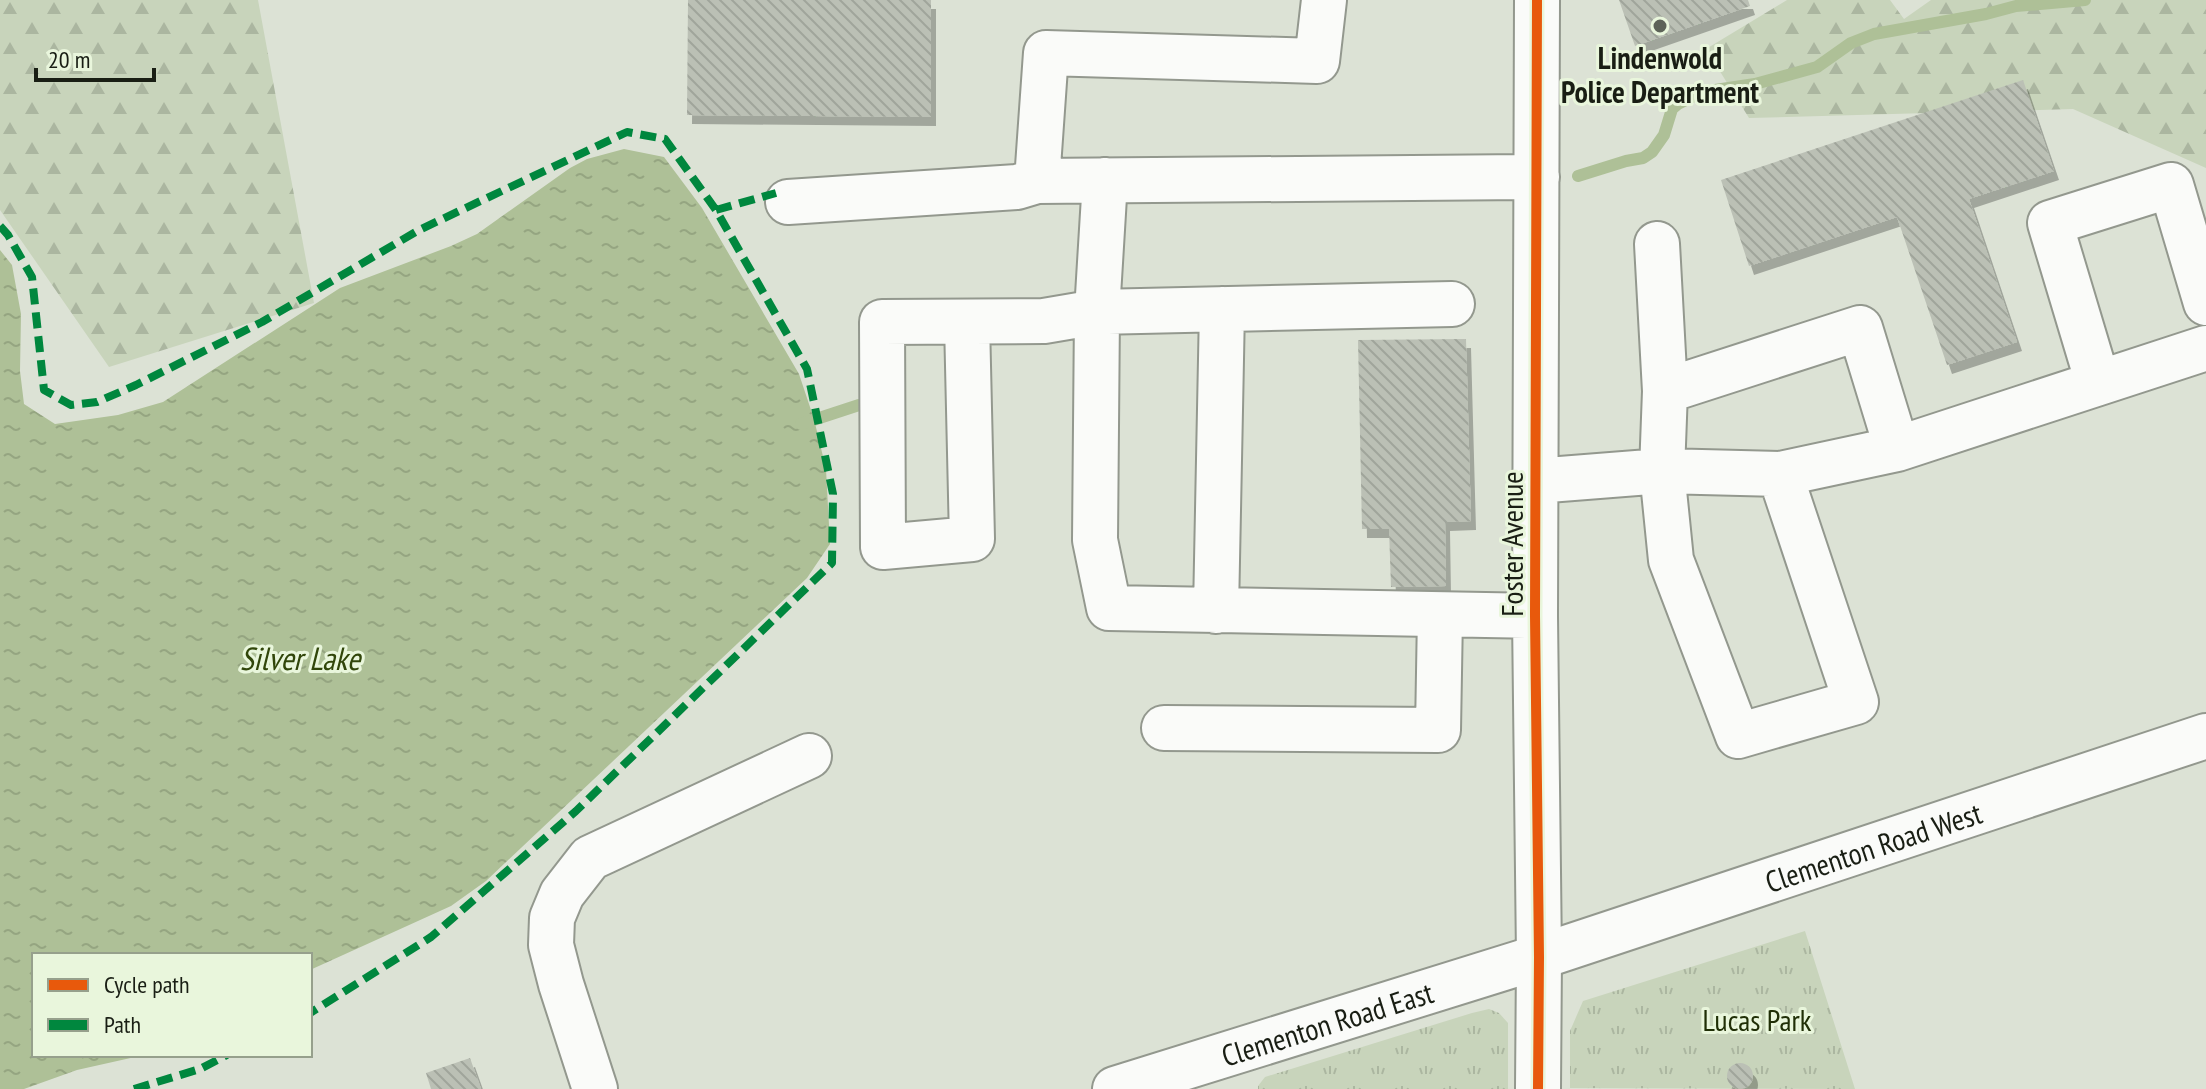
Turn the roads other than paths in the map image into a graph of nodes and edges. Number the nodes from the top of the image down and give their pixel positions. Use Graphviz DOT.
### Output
graph roads {
  1 [pos="1324,0"];
  2 [pos="1537,0"];
  3 [pos="1537,177"];
  4 [pos="1105,180"];
  5 [pos="1037,181"];
  6 [pos="788,202"];
  7 [pos="1657,244"];
  8 [pos="2206,303"];
  9 [pos="1452,304"];
  10 [pos="1222,309"];
  11 [pos="1097,312"];
  12 [pos="967,322"];
  13 [pos="2206,348"];
  14 [pos="2098,383"];
  15 [pos="1665,391"];
  16 [pos="1897,449"];
  17 [pos="1662,471"];
  18 [pos="1780,474"];
  19 [pos="1535,481"];
  20 [pos="1216,611"];
  21 [pos="1440,615"];
  22 [pos="1535,616"];
  23 [pos="1164,728"];
  24 [pos="2206,736"];
  25 [pos="809,756"];
  26 [pos="1539,957"];
  27 [pos="1175,1082"];
  28 [pos="595,1089"];
  29 [pos="1115,1089"];
  30 [pos="1538,1089"];
  1 -- 5 [label="main road"];
  2 -- 3 [label="main road, Foster Avenue"];
  3 -- 4 [label="main road"];
  3 -- 19 [label="main road, Foster Avenue"];
  4 -- 5 [label="main road"];
  4 -- 11 [label="main road"];
  5 -- 6 [label="main road"];
  7 -- 15 [label="main road"];
  8 -- 14 [label="main road"];
  9 -- 10 [label="main road"];
  10 -- 11 [label="main road"];
  10 -- 20 [label="main road"];
  11 -- 12 [label="main road"];
  11 -- 20 [label="main road"];
  12 -- 12 [label="main road"];
  13 -- 14 [label="main road"];
  14 -- 16 [label="main road"];
  15 -- 16 [label="main road"];
  15 -- 17 [label="main road"];
  16 -- 18 [label="main road"];
  17 -- 18 [label="main road"];
  17 -- 18 [label="main road"];
  17 -- 19 [label="main road"];
  19 -- 22 [label="main road, Foster Avenue"];
  20 -- 21 [label="main road"];
  21 -- 22 [label="main road"];
  21 -- 23 [label="main road"];
  22 -- 26 [label="main road, Foster Avenue"];
  24 -- 26 [label="main road, Clementon Road West"];
  25 -- 28 [label="main road"];
  26 -- 27 [label="main road, Clementon Road East"];
  26 -- 30 [label="main road, Foster Avenue"];
  27 -- 29 [label="main road, Clementon Road East"];
}
